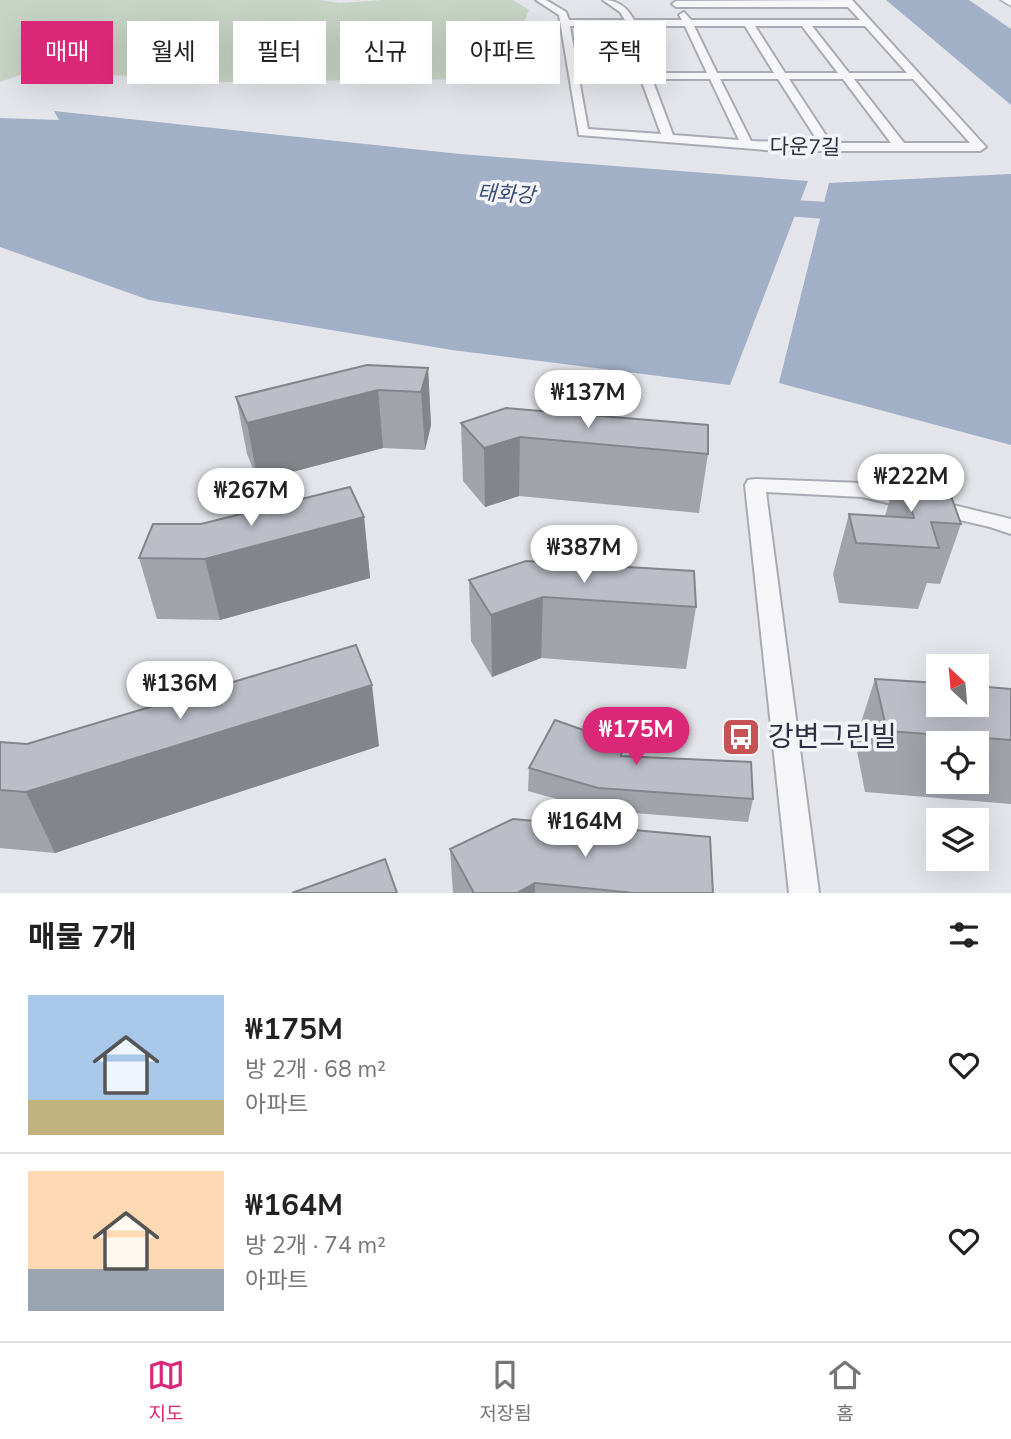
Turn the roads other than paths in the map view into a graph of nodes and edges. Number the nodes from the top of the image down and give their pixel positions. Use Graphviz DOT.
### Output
graph roads {
  1 [pos="540,0"];
  2 [pos="607,0"];
  3 [pos="1006,0"];
  4 [pos="673,2"];
  5 [pos="849,2"];
  6 [pos="1011,3"];
  7 [pos="630,21"];
  8 [pos="564,23"];
  9 [pos="574,23"];
  10 [pos="666,23"];
  11 [pos="689,23"];
  12 [pos="748,23"];
  13 [pos="806,23"];
  14 [pos="868,23"];
  15 [pos="574,76"];
  16 [pos="666,76"];
  17 [pos="714,76"];
  18 [pos="782,76"];
  19 [pos="846,76"];
  20 [pos="916,76"];
  21 [pos="575,84"];
  22 [pos="648,84"];
  23 [pos="668,138"];
  24 [pos="747,145"];
  25 [pos="827,147"];
  26 [pos="900,147"];
  27 [pos="1011,527"];
  28 [pos="804,893"];
  1 -- 8 [label="street"];
  2 -- 7 [label="street"];
  3 -- 6 [label="street"];
  4 -- 5 [label="street, 다운7길"];
  4 -- 11 [label="street"];
  5 -- 14 [label="street, 다운7길"];
  8 -- 9 [label="street"];
  8 -- 15 [label="street, 다운7길"];
  10 -- 11 [label="street"];
  11 -- 12 [label="street"];
  11 -- 17 [label="street"];
  12 -- 13 [label="street"];
  12 -- 18 [label="street"];
  13 -- 14 [label="street"];
  13 -- 19 [label="street"];
  14 -- 20 [label="street, 다운7길"];
  16 -- 17 [label="street"];
  17 -- 18 [label="street"];
  17 -- 24 [label="street"];
  18 -- 19 [label="street"];
  18 -- 25 [label="street"];
  19 -- 20 [label="street"];
  19 -- 26 [label="street"];
  20 -- 26 [label="street, 다운7길"];
  21 -- 23 [label="street, 다운7길"];
  22 -- 23 [label="street"];
  23 -- 24 [label="street, 다운7길"];
  24 -- 25 [label="street, 다운7길"];
  25 -- 26 [label="street, 다운7길"];
  27 -- 28 [label="street"];
}
